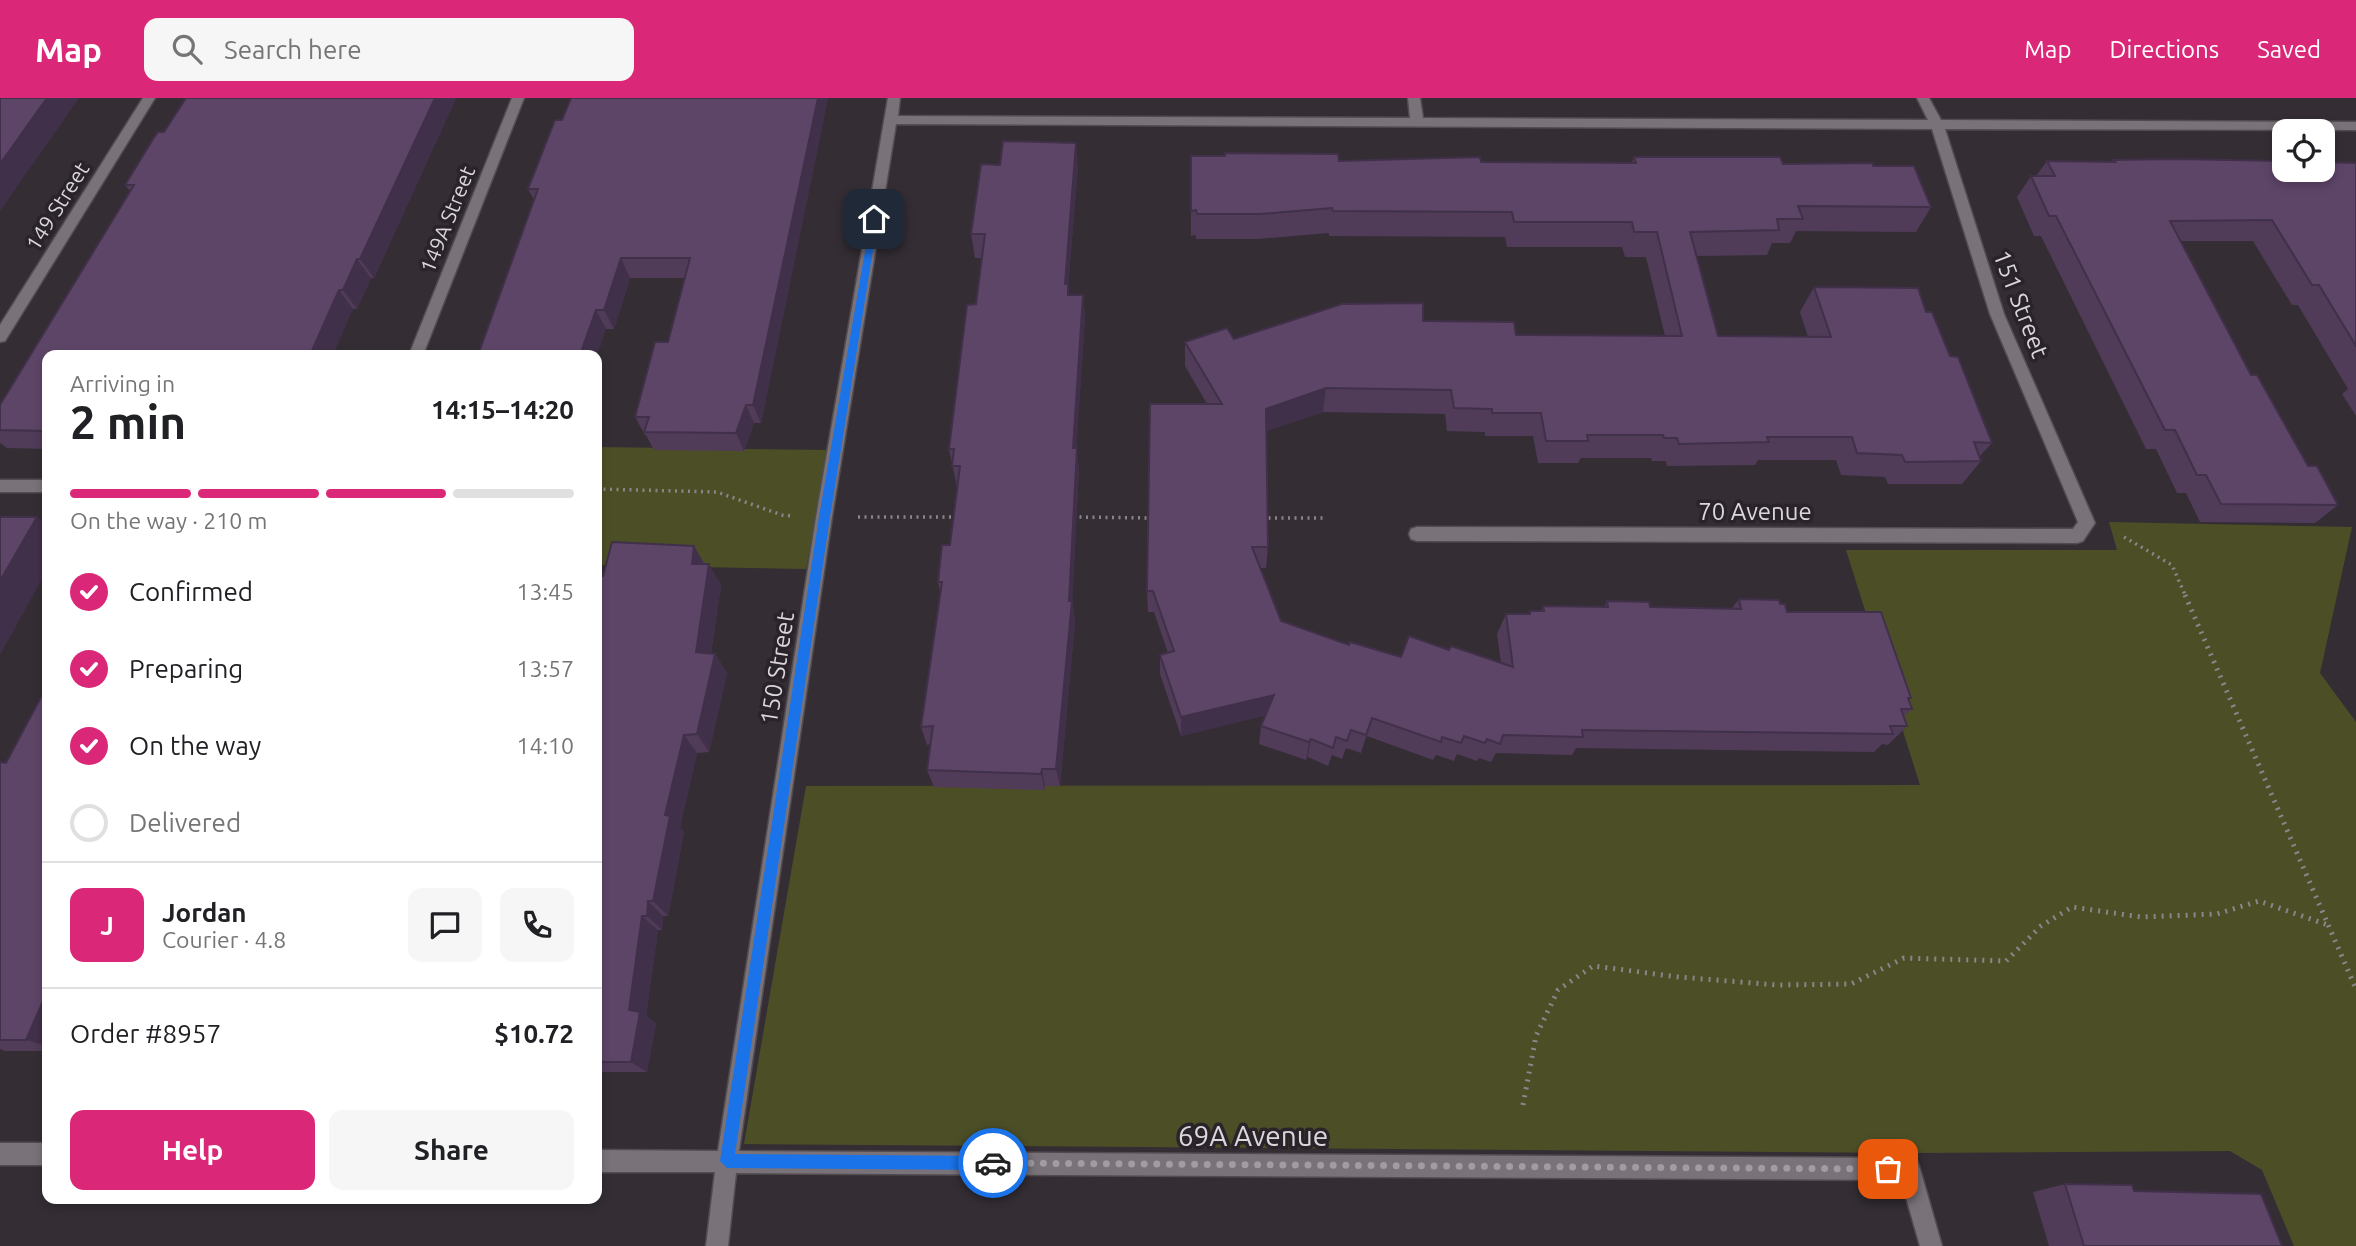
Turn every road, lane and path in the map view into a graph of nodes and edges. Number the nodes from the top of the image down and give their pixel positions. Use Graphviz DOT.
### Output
graph roads {
  1 [pos="149,98"];
  2 [pos="518,98"];
  3 [pos="894,98"];
  4 [pos="1414,98"];
  5 [pos="1923,98"];
  6 [pos="890,120"];
  7 [pos="1417,123"];
  8 [pos="1937,125"];
  9 [pos="2356,126"];
  10 [pos="0,337"];
  11 [pos="418,350"];
  12 [pos="0,486"];
  13 [pos="42,486"];
  14 [pos="602,489"];
  15 [pos="802,516"];
  16 [pos="859,517"];
  17 [pos="966,517"];
  18 [pos="1062,517"];
  19 [pos="1162,518"];
  20 [pos="1252,518"];
  21 [pos="1325,518"];
  22 [pos="2087,523"];
  23 [pos="1417,534"];
  24 [pos="2124,537"];
  25 [pos="2328,925"];
  26 [pos="2356,989"];
  27 [pos="1523,1105"];
  28 [pos="0,1154"];
  29 [pos="42,1154"];
  30 [pos="602,1161"];
  31 [pos="727,1161"];
  32 [pos="717,1246"];
  33 [pos="1931,1246"];
  1 -- 10 [label="street, 149 Street"];
  2 -- 11 [label="street, 149A Street"];
  3 -- 6 [label="street, 150 Street"];
  4 -- 7 [label="street"];
  5 -- 8 [label="street, 151 Street"];
  6 -- 7 [label="street"];
  6 -- 31 [label="street, 150 Street"];
  7 -- 8 [label="street"];
  8 -- 9 [label="street"];
  8 -- 22 [label="street, 151 Street"];
  12 -- 13 [label="street"];
  14 -- 15 [label="path"];
  16 -- 17 [label="path"];
  18 -- 19 [label="path"];
  20 -- 21 [label="path"];
  22 -- 23 [label="street, 70 Avenue"];
  24 -- 25 [label="path"];
  25 -- 26 [label="path"];
  25 -- 27 [label="path"];
  28 -- 29 [label="street"];
  30 -- 31 [label="street, 69A Avenue"];
  31 -- 32 [label="street, 150 Street"];
  31 -- 33 [label="street, 69A Avenue"];
}
